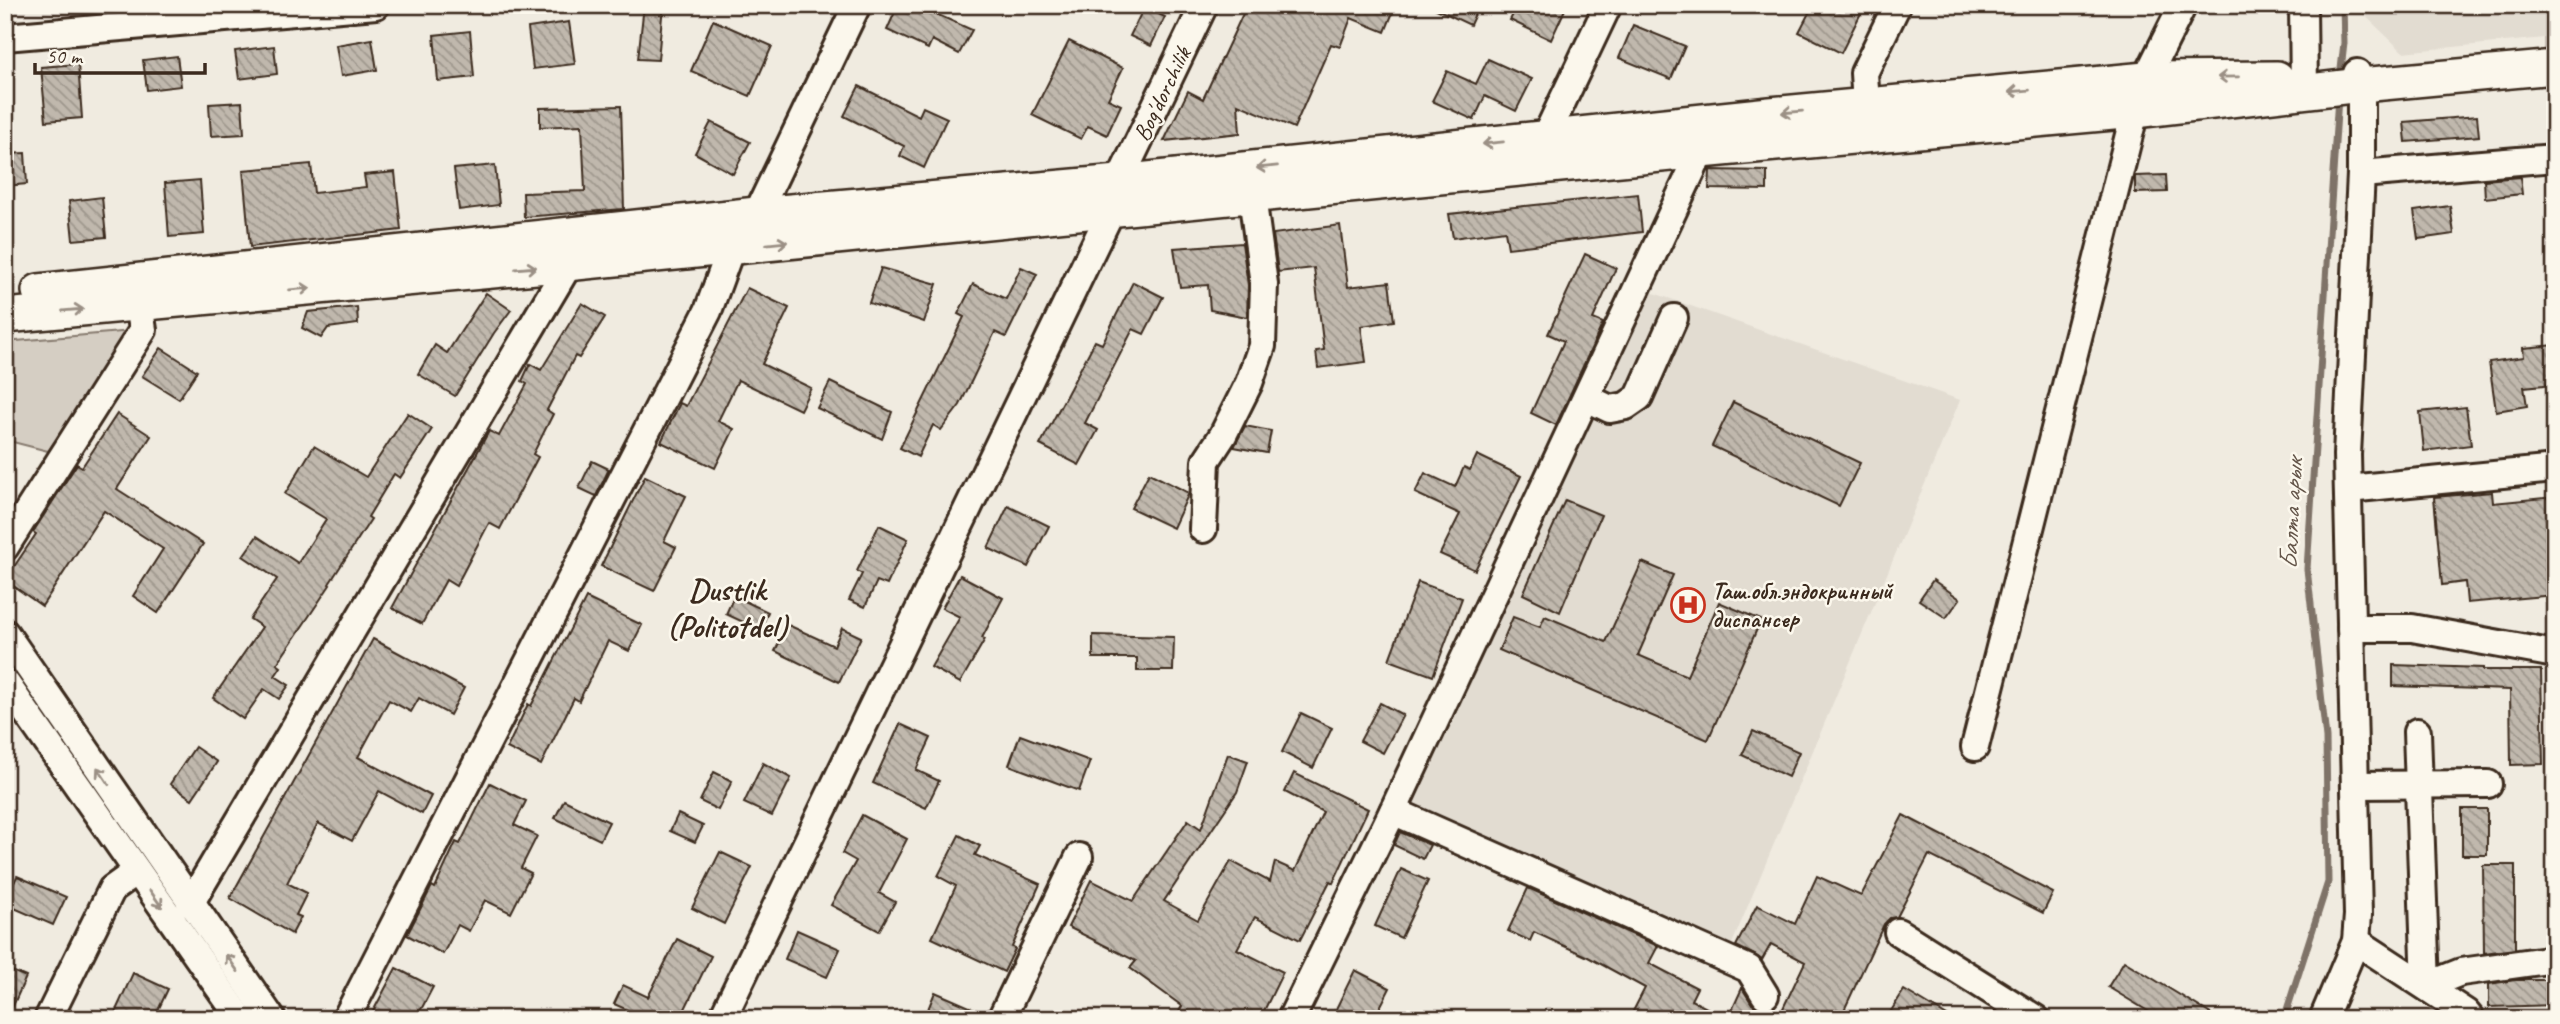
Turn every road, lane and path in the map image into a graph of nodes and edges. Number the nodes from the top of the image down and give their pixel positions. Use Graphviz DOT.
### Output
graph roads {
  1 [pos="376,5"];
  2 [pos="857,5"];
  3 [pos="1204,5"];
  4 [pos="1608,5"];
  5 [pos="1897,5"];
  6 [pos="2183,5"];
  7 [pos="2303,5"];
  8 [pos="5,37"];
  9 [pos="2555,53"];
  10 [pos="2555,67"];
  11 [pos="2146,79"];
  12 [pos="2359,79"];
  13 [pos="2312,85"];
  14 [pos="1866,105"];
  15 [pos="2136,111"];
  16 [pos="1545,138"];
  17 [pos="1702,151"];
  18 [pos="2555,158"];
  19 [pos="2361,174"];
  20 [pos="1252,195"];
  21 [pos="1116,196"];
  22 [pos="757,214"];
  23 [pos="731,248"];
  24 [pos="569,264"];
  25 [pos="5,294"];
  26 [pos="139,304"];
  27 [pos="5,316"];
  28 [pos="1674,318"];
  29 [pos="1587,398"];
  30 [pos="2555,469"];
  31 [pos="2348,489"];
  32 [pos="1203,529"];
  33 [pos="5,547"];
  34 [pos="2351,628"];
  35 [pos="5,633"];
  36 [pos="2555,654"];
  37 [pos="5,682"];
  38 [pos="2417,732"];
  39 [pos="1975,747"];
  40 [pos="2488,784"];
  41 [pos="2355,785"];
  42 [pos="1394,811"];
  43 [pos="1079,857"];
  44 [pos="137,871"];
  45 [pos="190,904"];
  46 [pos="1898,932"];
  47 [pos="2356,941"];
  48 [pos="2555,959"];
  49 [pos="2426,986"];
  50 [pos="1765,995"];
  51 [pos="48,1019"];
  52 [pos="241,1019"];
  53 [pos="272,1019"];
  54 [pos="346,1019"];
  55 [pos="722,1019"];
  56 [pos="1001,1019"];
  57 [pos="1291,1019"];
  58 [pos="2036,1019"];
  59 [pos="2323,1019"];
  60 [pos="2471,1019"];
  1 -- 8 [label="street"];
  2 -- 22 [label="street"];
  3 -- 21 [label="street, Bog'dorchilik"];
  4 -- 16 [label="street"];
  5 -- 14 [label="street"];
  6 -- 11 [label="street"];
  7 -- 13 [label="street"];
  9 -- 12 [label="main road"];
  10 -- 12 [label="main road"];
  13 -- 11 [label="main road, one-way"];
  11 -- 14 [label="main road, one-way"];
  11 -- 15 [label="street"];
  12 -- 13 [label="main road"];
  12 -- 19 [label="street"];
  13 -- 15 [label="main road"];
  14 -- 16 [label="main road, one-way"];
  15 -- 17 [label="main road"];
  15 -- 39 [label="street"];
  16 -- 21 [label="main road, one-way"];
  17 -- 20 [label="main road"];
  17 -- 29 [label="street"];
  18 -- 19 [label="street"];
  19 -- 31 [label="street"];
  20 -- 21 [label="main road"];
  20 -- 32 [label="street"];
  21 -- 22 [label="main road"];
  23 -- 21 [label="main road, one-way"];
  21 -- 55 [label="street, Bog'dorchilik"];
  22 -- 25 [label="main road"];
  23 -- 24 [label="main road"];
  23 -- 54 [label="street"];
  26 -- 24 [label="main road, one-way"];
  24 -- 45 [label="street"];
  27 -- 26 [label="main road, one-way"];
  26 -- 33 [label="street"];
  28 -- 29 [label="street"];
  29 -- 42 [label="street"];
  30 -- 31 [label="street"];
  31 -- 34 [label="street"];
  34 -- 36 [label="street"];
  34 -- 41 [label="street"];
  45 -- 35 [label="street, one-way"];
  37 -- 44 [label="street"];
  38 -- 49 [label="street"];
  40 -- 41 [label="street"];
  41 -- 47 [label="street"];
  42 -- 50 [label="street"];
  42 -- 57 [label="street"];
  43 -- 56 [label="street"];
  44 -- 51 [label="street"];
  44 -- 52 [label="street, one-way"];
  53 -- 45 [label="street, one-way"];
  46 -- 58 [label="street"];
  47 -- 49 [label="street"];
  47 -- 59 [label="street"];
  48 -- 49 [label="street"];
  49 -- 60 [label="street"];
}
